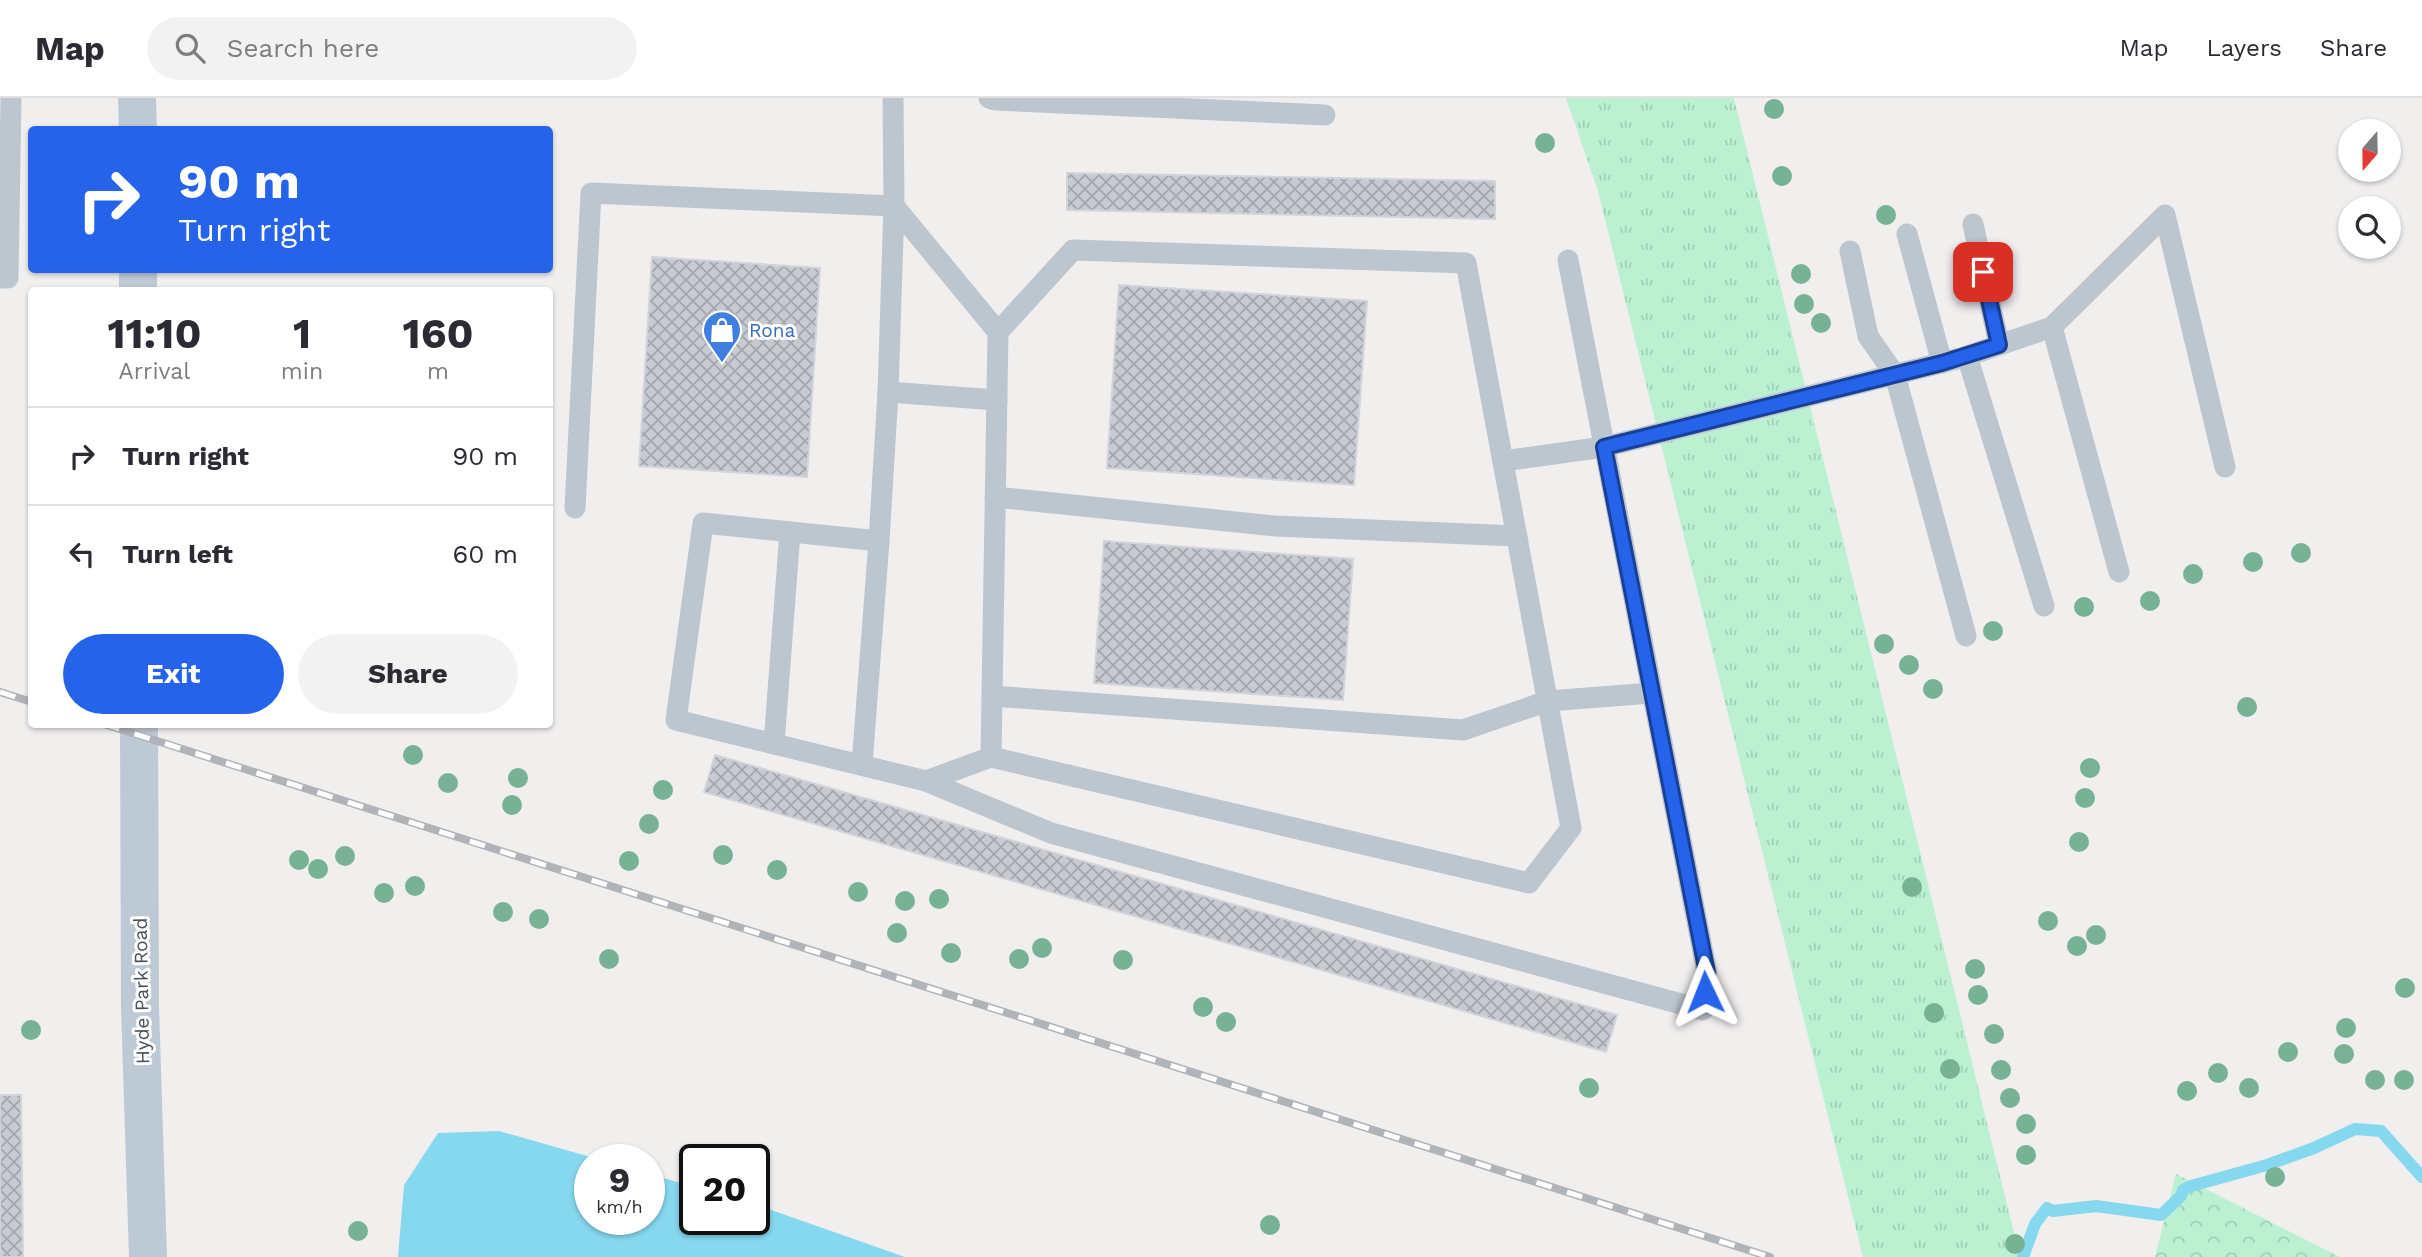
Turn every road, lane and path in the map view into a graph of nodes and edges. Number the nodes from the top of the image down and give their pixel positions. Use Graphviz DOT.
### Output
graph roads {
  1 [pos="11,98"];
  2 [pos="138,98"];
  3 [pos="893,98"];
  4 [pos="989,98"];
  5 [pos="1325,115"];
  6 [pos="138,126"];
  7 [pos="894,206"];
  8 [pos="1973,224"];
  9 [pos="1907,234"];
  10 [pos="1850,251"];
  11 [pos="1567,260"];
  12 [pos="0,278"];
  13 [pos="2052,327"];
  14 [pos="998,332"];
  15 [pos="1999,345"];
  16 [pos="1967,356"];
  17 [pos="1942,363"];
  18 [pos="1895,374"];
  19 [pos="888,392"];
  20 [pos="997,400"];
  21 [pos="1604,447"];
  22 [pos="1503,461"];
  23 [pos="2225,467"];
  24 [pos="995,497"];
  25 [pos="575,508"];
  26 [pos="790,532"];
  27 [pos="1517,536"];
  28 [pos="879,541"];
  29 [pos="2119,572"];
  30 [pos="2044,606"];
  31 [pos="1966,636"];
  32 [pos="1652,693"];
  33 [pos="992,696"];
  34 [pos="1548,701"];
  35 [pos="139,728"];
  36 [pos="774,744"];
  37 [pos="991,757"];
  38 [pos="862,765"];
  39 [pos="926,781"];
  40 [pos="148,1257"];
  1 -- 12 [label="lane"];
  2 -- 6 [label="main road"];
  3 -- 7 [label="lane"];
  4 -- 5 [label="lane"];
  7 -- 14 [label="lane"];
  7 -- 19 [label="lane"];
  7 -- 25 [label="lane"];
  8 -- 15 [label="lane"];
  9 -- 17 [label="lane"];
  10 -- 18 [label="lane"];
  11 -- 21 [label="lane"];
  13 -- 15 [label="lane"];
  13 -- 23 [label="lane"];
  13 -- 29 [label="lane"];
  14 -- 20 [label="lane"];
  14 -- 22 [label="lane"];
  15 -- 16 [label="lane"];
  16 -- 17 [label="lane"];
  16 -- 30 [label="lane"];
  17 -- 18 [label="lane"];
  18 -- 21 [label="lane"];
  18 -- 31 [label="lane"];
  19 -- 20 [label="lane"];
  19 -- 28 [label="lane"];
  20 -- 24 [label="lane"];
  21 -- 22 [label="lane"];
  21 -- 32 [label="lane"];
  22 -- 27 [label="lane"];
  24 -- 27 [label="lane"];
  24 -- 33 [label="lane"];
  26 -- 28 [label="lane"];
  26 -- 36 [label="lane"];
  26 -- 36 [label="lane"];
  27 -- 34 [label="lane"];
  28 -- 38 [label="lane"];
  32 -- 34 [label="lane"];
  32 -- 39 [label="lane"];
  33 -- 34 [label="lane"];
  33 -- 37 [label="lane"];
  34 -- 37 [label="lane"];
  35 -- 40 [label="main road, Hyde Park Road"];
  36 -- 38 [label="lane"];
  37 -- 39 [label="lane"];
  38 -- 39 [label="lane"];
}
